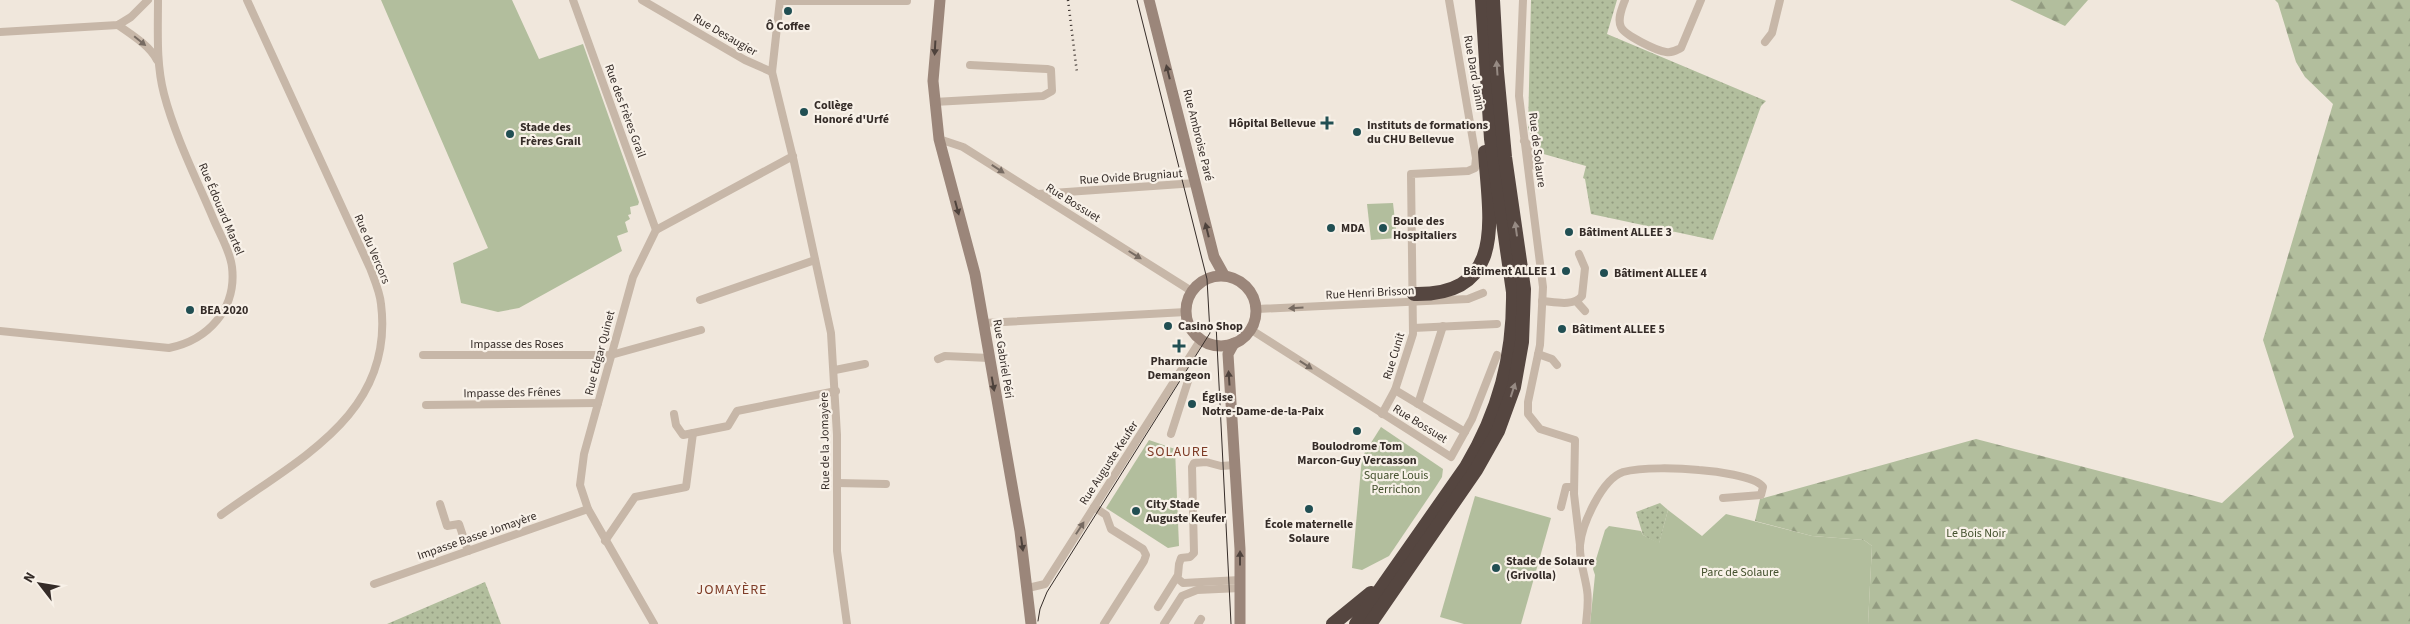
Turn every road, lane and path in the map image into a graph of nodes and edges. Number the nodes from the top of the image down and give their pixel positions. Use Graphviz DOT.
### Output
graph roads {
  1 [pos="148,0"];
  2 [pos="158,0"];
  3 [pos="247,0"];
  4 [pos="573,0"];
  5 [pos="642,0"];
  6 [pos="780,0"];
  7 [pos="865,0"];
  8 [pos="940,0"];
  9 [pos="1150,0"];
  10 [pos="1449,0"];
  11 [pos="1482,0"];
  12 [pos="1494,0"];
  13 [pos="1523,0"];
  14 [pos="1625,0"];
  15 [pos="1701,0"];
  16 [pos="1780,0"];
  17 [pos="907,1"];
  18 [pos="118,25"];
  19 [pos="0,32"];
  20 [pos="1765,42"];
  21 [pos="158,62"];
  22 [pos="970,65"];
  23 [pos="772,72"];
  24 [pos="1486,77"];
  25 [pos="934,102"];
  26 [pos="939,139"];
  27 [pos="1524,141"];
  28 [pos="792,156"];
  29 [pos="1536,161"];
  30 [pos="1196,183"];
  31 [pos="1037,194"];
  32 [pos="656,230"];
  33 [pos="1583,258"];
  34 [pos="815,260"];
  35 [pos="1224,275"];
  36 [pos="1193,292"];
  37 [pos="1482,293"];
  38 [pos="1414,297"];
  39 [pos="700,300"];
  40 [pos="1542,301"];
  41 [pos="1570,301"];
  42 [pos="1257,309"];
  43 [pos="1585,311"];
  44 [pos="1186,312"];
  45 [pos="984,323"];
  46 [pos="1499,324"];
  47 [pos="1443,326"];
  48 [pos="1413,328"];
  49 [pos="701,330"];
  50 [pos="1250,330"];
  51 [pos="0,331"];
  52 [pos="1204,342"];
  53 [pos="1234,343"];
  54 [pos="1538,354"];
  55 [pos="423,355"];
  56 [pos="611,355"];
  57 [pos="1497,355"];
  58 [pos="989,358"];
  59 [pos="938,359"];
  60 [pos="865,364"];
  61 [pos="1554,364"];
  62 [pos="835,370"];
  63 [pos="1180,372"];
  64 [pos="1395,390"];
  65 [pos="836,391"];
  66 [pos="598,403"];
  67 [pos="1418,404"];
  68 [pos="426,405"];
  69 [pos="674,414"];
  70 [pos="1382,414"];
  71 [pos="1465,432"];
  72 [pos="693,433"];
  73 [pos="1171,434"];
  74 [pos="1235,465"];
  75 [pos="837,483"];
  76 [pos="886,484"];
  77 [pos="1574,487"];
  78 [pos="1724,498"];
  79 [pos="440,504"];
  80 [pos="1094,507"];
  81 [pos="1561,507"];
  82 [pos="588,509"];
  83 [pos="221,515"];
  84 [pos="605,541"];
  85 [pos="1580,545"];
  86 [pos="468,551"];
  87 [pos="1176,578"];
  88 [pos="374,584"];
  89 [pos="1240,584"];
  90 [pos="1028,588"];
  91 [pos="1381,588"];
  92 [pos="1158,607"];
  93 [pos="1168,623"];
  94 [pos="654,624"];
  95 [pos="847,624"];
  96 [pos="1031,624"];
  97 [pos="1104,624"];
  98 [pos="1240,624"];
  99 [pos="1333,624"];
  100 [pos="1356,624"];
  101 [pos="1370,624"];
  102 [pos="1586,624"];
  1 -- 18 [label="street"];
  2 -- 21 [label="street, Rue Édouard Martel"];
  3 -- 83 [label="street, Rue du Vercors"];
  4 -- 32 [label="street, Rue des Frères Grail"];
  5 -- 23 [label="street, Rue Desaugier"];
  6 -- 7 [label="street"];
  6 -- 23 [label="street, Rue de la Jomayère"];
  7 -- 17 [label="street"];
  8 -- 25 [label="main road, Rue Gabriel Péri, one-way"];
  30 -- 9 [label="main road, Rue Ambroise Paré, one-way"];
  10 -- 38 [label="street, Rue Dard Janin"];
  11 -- 24 [label="highway"];
  101 -- 12 [label="highway, one-way"];
  13 -- 27 [label="street, Rue de Solaure"];
  14 -- 15 [label="street"];
  16 -- 20 [label="street"];
  18 -- 19 [label="street"];
  18 -- 21 [label="street, one-way"];
  21 -- 51 [label="street, Rue Édouard Martel"];
  22 -- 25 [label="street"];
  23 -- 28 [label="street, Rue de la Jomayère"];
  24 -- 38 [label="highway"];
  24 -- 91 [label="highway"];
  25 -- 26 [label="main road, Rue Gabriel Péri"];
  26 -- 31 [label="street, Rue Bossuet, one-way"];
  26 -- 45 [label="main road, Rue Gabriel Péri, one-way"];
  27 -- 29 [label="street"];
  27 -- 40 [label="street, Rue de Solaure"];
  28 -- 32 [label="street"];
  28 -- 34 [label="street, Rue de la Jomayère"];
  30 -- 31 [label="street, Rue Ovide Brugniaut"];
  35 -- 30 [label="main road, Rue Ambroise Paré, one-way"];
  31 -- 36 [label="street, Rue Bossuet, one-way"];
  32 -- 56 [label="street, Rue Edgar Quinet"];
  33 -- 41 [label="street"];
  34 -- 39 [label="street"];
  34 -- 62 [label="street, Rue de la Jomayère"];
  35 -- 36 [label="main road"];
  35 -- 42 [label="main road"];
  36 -- 44 [label="main road"];
  37 -- 38 [label="street, Rue Henri Brisson"];
  38 -- 42 [label="street, Rue Henri Brisson, one-way"];
  38 -- 48 [label="street, Rue Cunit"];
  40 -- 41 [label="street"];
  40 -- 54 [label="street, Rue de Solaure"];
  41 -- 43 [label="street"];
  42 -- 50 [label="main road"];
  44 -- 45 [label="street"];
  44 -- 52 [label="main road"];
  45 -- 58 [label="main road, Rue Gabriel Péri"];
  46 -- 47 [label="street"];
  47 -- 48 [label="street"];
  47 -- 67 [label="street"];
  48 -- 64 [label="street, Rue Cunit"];
  49 -- 56 [label="street, Impasse des Roses"];
  50 -- 53 [label="main road"];
  50 -- 70 [label="street, Rue Bossuet, one-way"];
  52 -- 53 [label="main road"];
  52 -- 63 [label="street, Rue Auguste Keufer"];
  74 -- 53 [label="main road, one-way"];
  54 -- 61 [label="street"];
  54 -- 77 [label="street, Rue de Solaure"];
  55 -- 56 [label="street, Impasse des Roses"];
  56 -- 66 [label="street, Rue Edgar Quinet"];
  57 -- 71 [label="street"];
  58 -- 59 [label="street"];
  58 -- 90 [label="main road, Rue Gabriel Péri, one-way"];
  60 -- 62 [label="street"];
  62 -- 65 [label="street, Rue de la Jomayère"];
  63 -- 73 [label="street"];
  63 -- 80 [label="street, Rue Auguste Keufer"];
  64 -- 67 [label="street"];
  64 -- 70 [label="street, Rue Cunit"];
  65 -- 72 [label="street"];
  65 -- 75 [label="street, Rue de la Jomayère"];
  66 -- 68 [label="street, Impasse des Frênes"];
  66 -- 82 [label="street, Rue Edgar Quinet"];
  67 -- 71 [label="street"];
  69 -- 72 [label="street"];
  70 -- 71 [label="street, Rue Bossuet"];
  72 -- 84 [label="street"];
  74 -- 87 [label="street"];
  89 -- 74 [label="main road, one-way"];
  75 -- 76 [label="street"];
  75 -- 95 [label="street, Rue de la Jomayère"];
  77 -- 81 [label="street"];
  77 -- 85 [label="street, Rue de Solaure"];
  78 -- 85 [label="street"];
  79 -- 86 [label="street"];
  90 -- 80 [label="street, Rue Auguste Keufer, one-way"];
  80 -- 97 [label="street"];
  82 -- 84 [label="street, Rue Edgar Quinet"];
  82 -- 86 [label="street, Impasse Basse Jomayère"];
  84 -- 94 [label="street, Rue Edgar Quinet"];
  85 -- 102 [label="street, Rue de Solaure"];
  86 -- 88 [label="street, Impasse Basse Jomayère"];
  87 -- 89 [label="street"];
  87 -- 92 [label="street"];
  89 -- 93 [label="street"];
  89 -- 98 [label="main road"];
  90 -- 96 [label="main road, Rue Gabriel Péri"];
  91 -- 99 [label="highway"];
  91 -- 100 [label="highway"];
}
